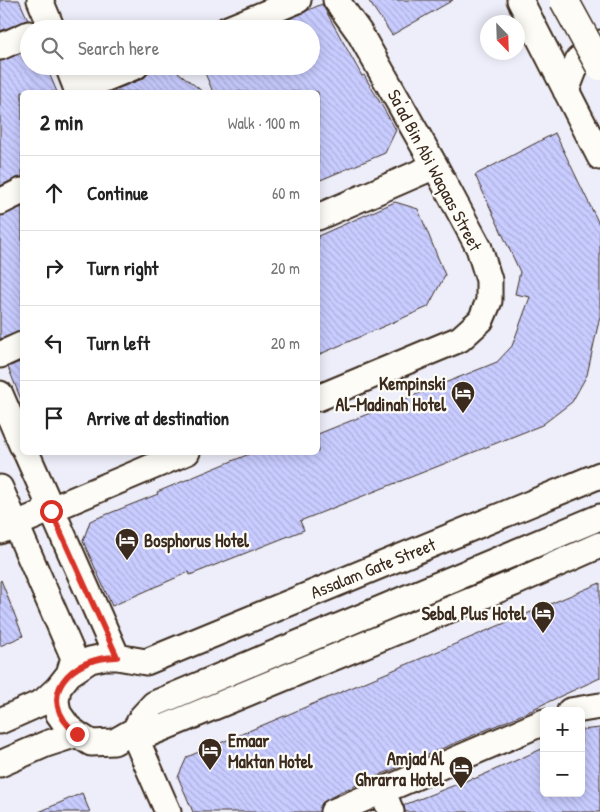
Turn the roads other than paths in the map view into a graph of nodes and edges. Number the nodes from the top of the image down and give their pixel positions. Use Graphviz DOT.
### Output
graph roads {
  1 [pos="40,0"];
  2 [pos="298,0"];
  3 [pos="336,0"];
  4 [pos="520,0"];
  5 [pos="546,0"];
  6 [pos="551,0"];
  7 [pos="564,0"];
  8 [pos="42,20"];
  9 [pos="250,20"];
  10 [pos="20,39"];
  11 [pos="600,43"];
  12 [pos="0,47"];
  13 [pos="600,66"];
  14 [pos="71,75"];
  15 [pos="116,75"];
  16 [pos="77,90"];
  17 [pos="82,90"];
  18 [pos="566,91"];
  19 [pos="600,157"];
  20 [pos="435,166"];
  21 [pos="20,193"];
  22 [pos="0,202"];
  23 [pos="320,216"];
  24 [pos="20,346"];
  25 [pos="0,355"];
  26 [pos="0,394"];
  27 [pos="320,397"];
  28 [pos="20,440"];
  29 [pos="27,455"];
  30 [pos="180,455"];
  31 [pos="600,475"];
  32 [pos="0,488"];
  33 [pos="51,511"];
  34 [pos="600,518"];
  35 [pos="8,528"];
  36 [pos="600,545"];
  37 [pos="117,657"];
  38 [pos="63,681"];
  39 [pos="600,706"];
  40 [pos="585,708"];
  41 [pos="0,720"];
  42 [pos="540,724"];
  43 [pos="77,734"];
  44 [pos="136,735"];
  45 [pos="0,764"];
  46 [pos="387,801"];
  47 [pos="168,812"];
  48 [pos="333,812"];
  1 -- 8 [label="street"];
  2 -- 9 [label="street"];
  3 -- 20 [label="street, Sa'ad Bin Abi Waqaas Street"];
  4 -- 18 [label="street"];
  5 -- 6 [label="street"];
  7 -- 13 [label="highway, bridge"];
  10 -- 12 [label="street"];
  11 -- 18 [label="street"];
  14 -- 16 [label="street"];
  15 -- 17 [label="street"];
  18 -- 19 [label="street"];
  20 -- 23 [label="street"];
  20 -- 27 [label="street, Sa'ad Bin Abi Waqaas Street"];
  21 -- 22 [label="street"];
  24 -- 25 [label="street"];
  26 -- 28 [label="street"];
  29 -- 33 [label="street"];
  30 -- 33 [label="street"];
  31 -- 37 [label="street, Assalam Gate Street"];
  32 -- 35 [label="street"];
  33 -- 35 [label="street"];
  33 -- 37 [label="street"];
  34 -- 44 [label="street"];
  35 -- 38 [label="street"];
  36 -- 44 [label="street"];
  37 -- 38 [label="street"];
  38 -- 41 [label="street"];
  38 -- 43 [label="street"];
  39 -- 40 [label="street"];
  42 -- 46 [label="street"];
  43 -- 44 [label="street"];
  43 -- 45 [label="street"];
  44 -- 47 [label="street"];
  46 -- 48 [label="street"];
}
